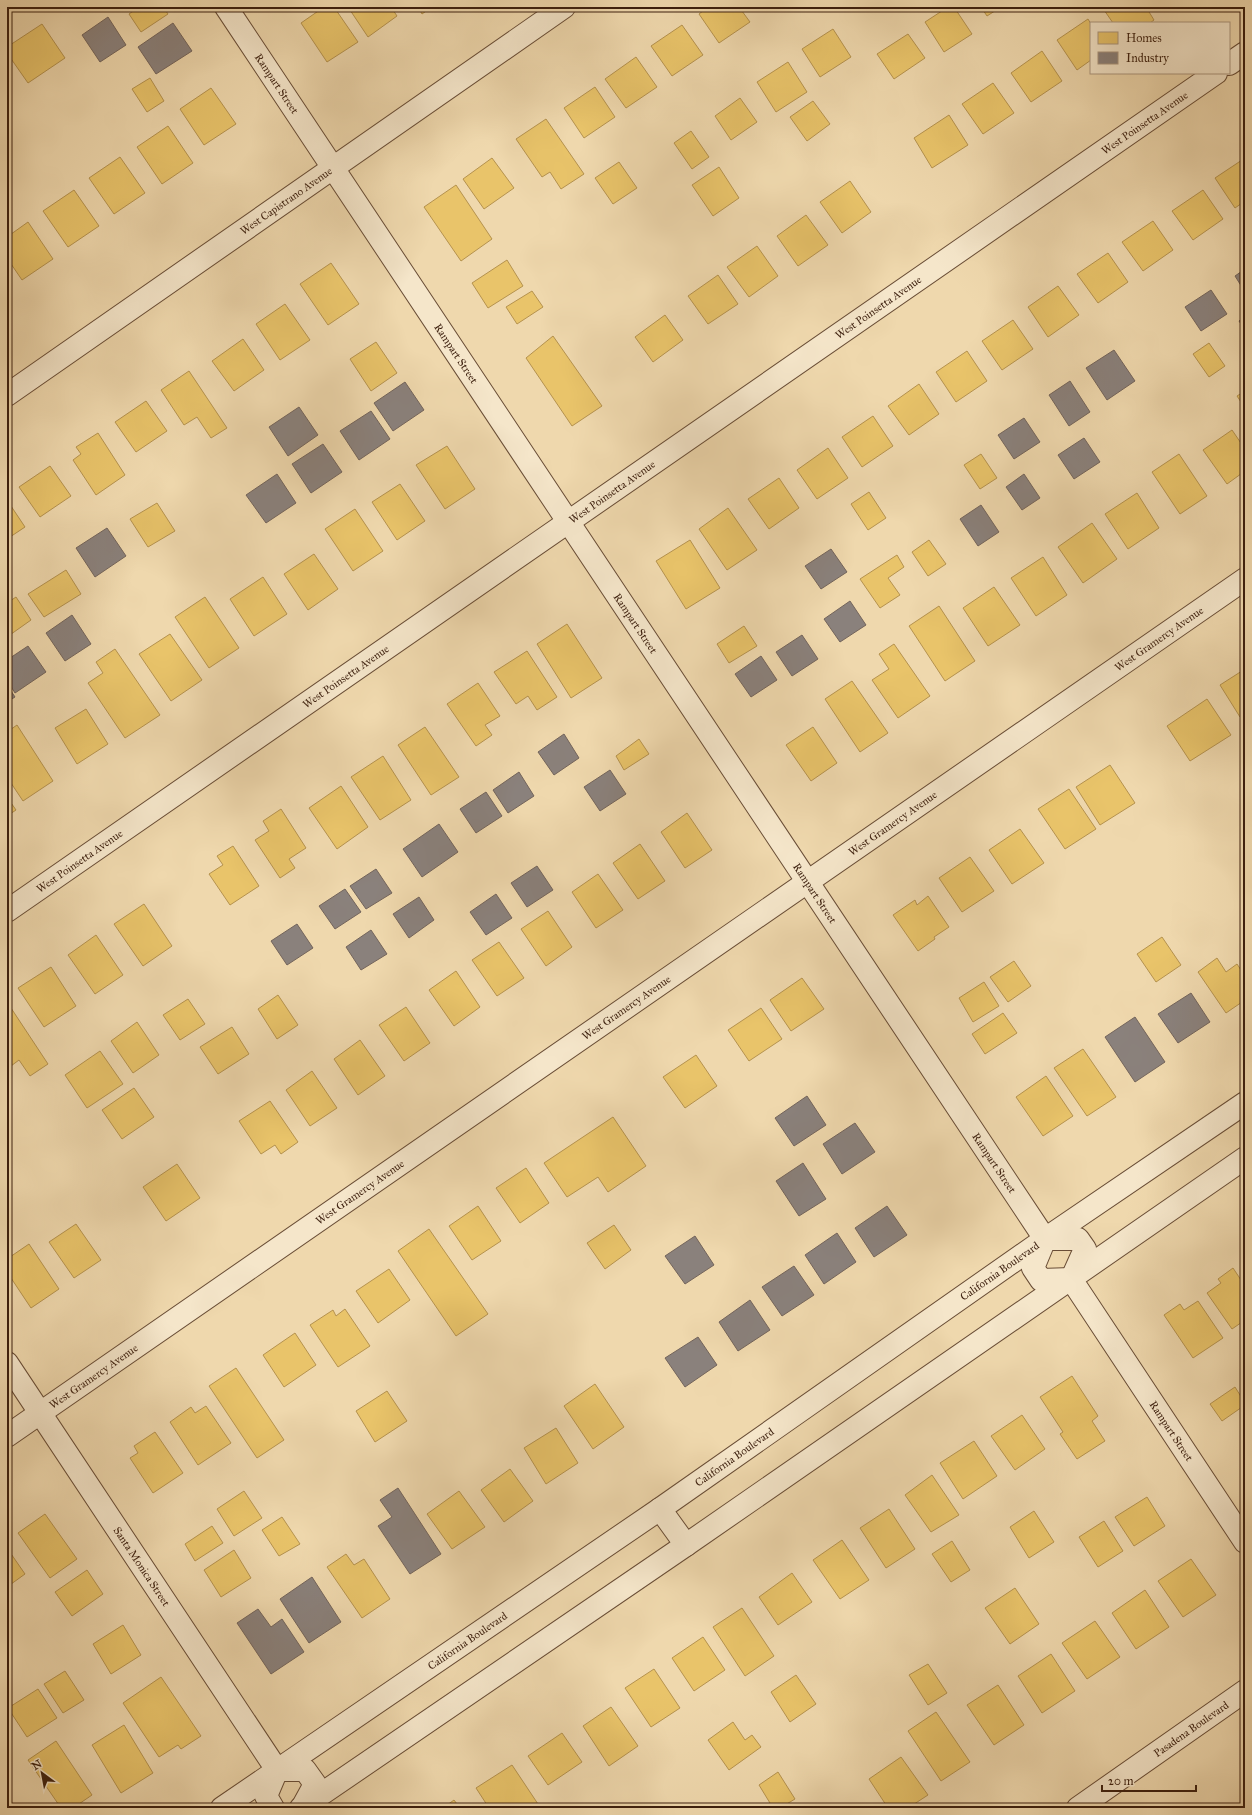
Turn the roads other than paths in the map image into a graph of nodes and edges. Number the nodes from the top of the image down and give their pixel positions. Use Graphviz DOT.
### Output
graph roads {
  1 [pos="226,7"];
  2 [pos="564,7"];
  3 [pos="1245,53"];
  4 [pos="1230,63"];
  5 [pos="1215,74"];
  6 [pos="333,168"];
  7 [pos="7,395"];
  8 [pos="568,522"];
  9 [pos="1245,579"];
  10 [pos="807,882"];
  11 [pos="7,911"];
  12 [pos="1245,1103"];
  13 [pos="1245,1158"];
  14 [pos="1045,1240"];
  15 [pos="1071,1279"];
  16 [pos="7,1363"];
  17 [pos="40,1413"];
  18 [pos="7,1436"];
  19 [pos="660,1509"];
  20 [pos="1245,1542"];
  21 [pos="686,1545"];
  22 [pos="1245,1691"];
  23 [pos="277,1770"];
  24 [pos="222,1808"];
  25 [pos="274,1808"];
  26 [pos="299,1808"];
  27 [pos="1078,1808"];
  1 -- 6 [label="street, Rampart Street"];
  2 -- 6 [label="street, West Capistrano Avenue"];
  3 -- 4 [label="street"];
  5 -- 8 [label="street, West Poinsetta Avenue"];
  6 -- 7 [label="street, West Capistrano Avenue"];
  6 -- 8 [label="street, Rampart Street"];
  8 -- 10 [label="street, Rampart Street"];
  8 -- 11 [label="street, West Poinsetta Avenue"];
  9 -- 10 [label="street, West Gramercy Avenue"];
  10 -- 14 [label="street, Rampart Street"];
  10 -- 17 [label="street, West Gramercy Avenue"];
  12 -- 14 [label="street, California Boulevard"];
  13 -- 15 [label="street"];
  14 -- 15 [label="street"];
  14 -- 15 [label="street"];
  14 -- 19 [label="street, California Boulevard"];
  15 -- 20 [label="street, Rampart Street"];
  15 -- 21 [label="street"];
  16 -- 17 [label="street, Santa Monica Street"];
  17 -- 18 [label="street, West Gramercy Avenue"];
  17 -- 23 [label="street, Santa Monica Street"];
  19 -- 21 [label="street"];
  19 -- 23 [label="street, California Boulevard"];
  21 -- 26 [label="street"];
  22 -- 27 [label="street, Pasadena Boulevard"];
  23 -- 24 [label="street, California Boulevard"];
  23 -- 25 [label="street"];
  23 -- 26 [label="street"];
}
